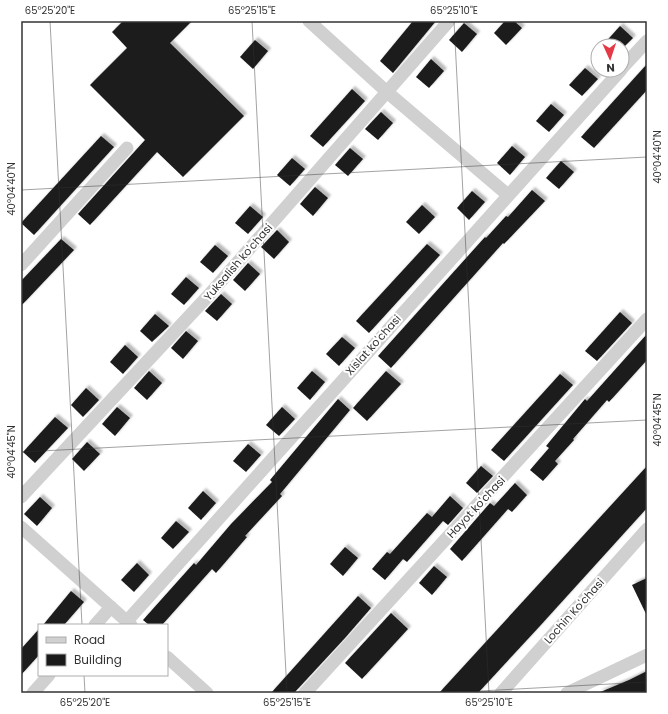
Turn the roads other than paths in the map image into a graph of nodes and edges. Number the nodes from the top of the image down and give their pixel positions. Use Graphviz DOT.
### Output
graph roads {
  1 [pos="309,21"];
  2 [pos="449,21"];
  3 [pos="647,41"];
  4 [pos="630,59"];
  5 [pos="613,78"];
  6 [pos="387,92"];
  7 [pos="127,148"];
  8 [pos="508,195"];
  9 [pos="21,265"];
  10 [pos="647,319"];
  11 [pos="21,497"];
  12 [pos="21,527"];
  13 [pos="647,529"];
  14 [pos="111,607"];
  15 [pos="129,623"];
  16 [pos="96,624"];
  17 [pos="647,655"];
  18 [pos="168,658"];
  19 [pos="49,676"];
  20 [pos="33,693"];
  21 [pos="207,693"];
  22 [pos="305,693"];
  23 [pos="501,693"];
  24 [pos="567,693"];
  1 -- 6 [label="street"];
  2 -- 6 [label="street, Yuksalish ko'chasi"];
  3 -- 4 [label="street, Xislat ko'chasi"];
  5 -- 8 [label="street, Xislat ko'chasi"];
  6 -- 8 [label="street"];
  6 -- 11 [label="street, Yuksalish ko'chasi"];
  7 -- 9 [label="street"];
  8 -- 15 [label="street, Xislat ko'chasi"];
  10 -- 22 [label="street, Hayot ko'chasi"];
  12 -- 14 [label="street"];
  13 -- 23 [label="street, Lochin Ko'chasi"];
  14 -- 15 [label="street"];
  14 -- 16 [label="street"];
  17 -- 24 [label="street"];
  18 -- 21 [label="street"];
  19 -- 20 [label="street"];
}
